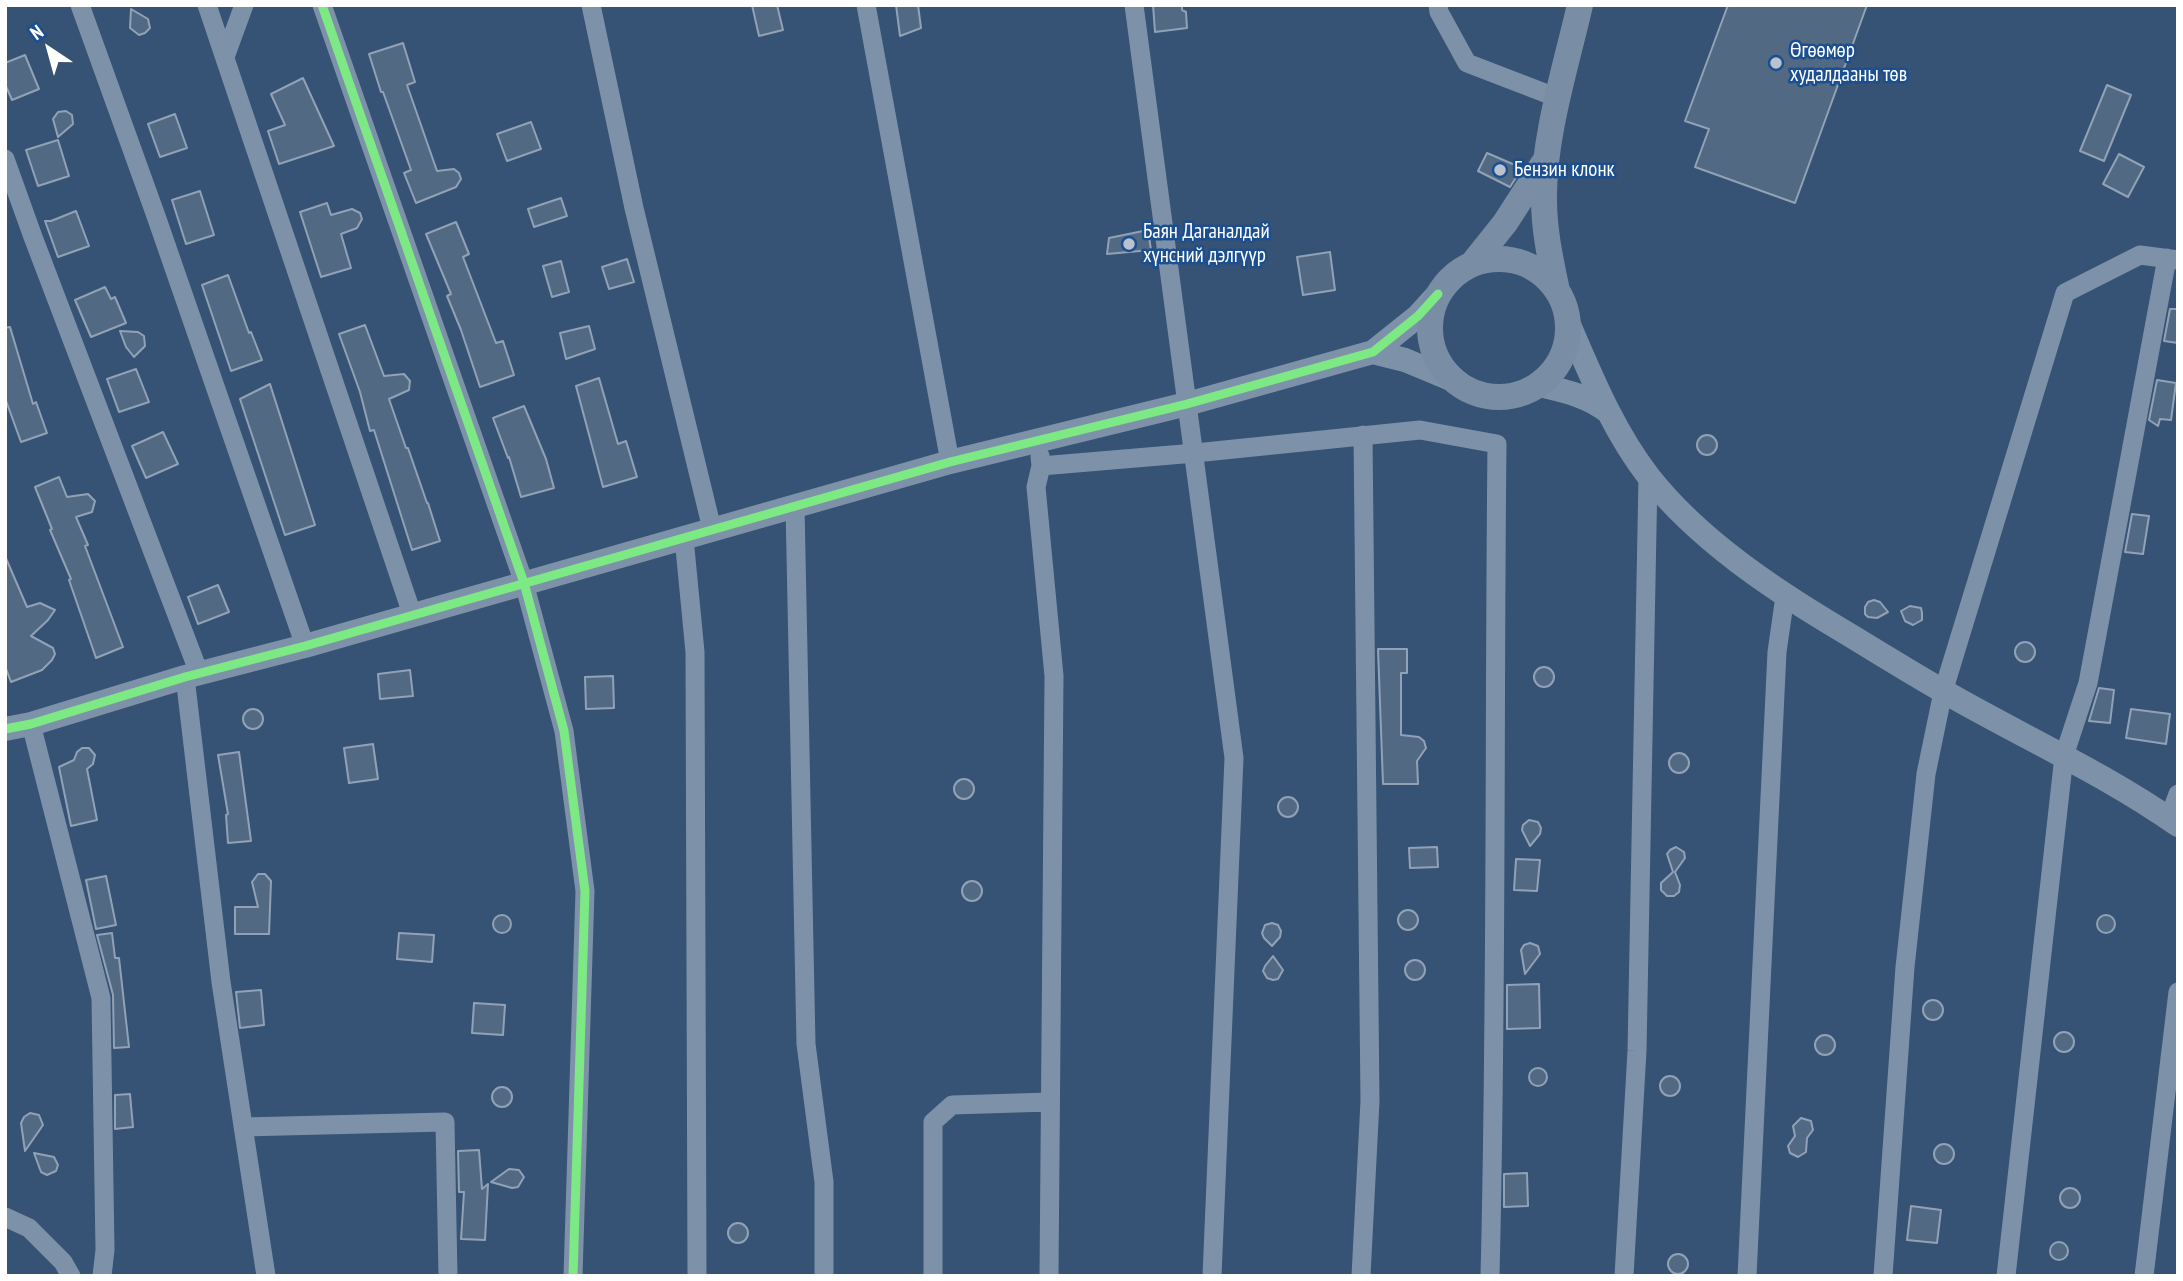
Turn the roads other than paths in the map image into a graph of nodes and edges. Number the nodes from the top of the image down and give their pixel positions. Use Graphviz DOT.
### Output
graph roads {
  1 [pos="80,5"];
  2 [pos="207,5"];
  3 [pos="244,5"];
  4 [pos="322,5"];
  5 [pos="591,5"];
  6 [pos="866,5"];
  7 [pos="1135,5"];
  8 [pos="1438,5"];
  9 [pos="1580,5"];
  10 [pos="225,57"];
  11 [pos="1558,98"];
  12 [pos="5,159"];
  13 [pos="1546,160"];
  14 [pos="2172,259"];
  15 [pos="1473,263"];
  16 [pos="1556,286"];
  17 [pos="1438,294"];
  18 [pos="1570,327"];
  19 [pos="1373,352"];
  20 [pos="1453,380"];
  21 [pos="1539,385"];
  22 [pos="1187,404"];
  23 [pos="1607,411"];
  24 [pos="1363,435"];
  25 [pos="1195,453"];
  26 [pos="1040,454"];
  27 [pos="950,462"];
  28 [pos="1648,477"];
  29 [pos="796,505"];
  30 [pos="712,529"];
  31 [pos="684,538"];
  32 [pos="524,583"];
  33 [pos="1785,596"];
  34 [pos="412,614"];
  35 [pos="305,646"];
  36 [pos="192,675"];
  37 [pos="1943,692"];
  38 [pos="31,724"];
  39 [pos="5,729"];
  40 [pos="2064,756"];
  41 [pos="2178,794"];
  42 [pos="2173,822"];
  43 [pos="2178,992"];
  44 [pos="1049,1102"];
  45 [pos="243,1127"];
  46 [pos="5,1217"];
  47 [pos="71,1276"];
  48 [pos="102,1276"];
  49 [pos="267,1276"];
  50 [pos="448,1276"];
  51 [pos="573,1276"];
  52 [pos="697,1276"];
  53 [pos="824,1276"];
  54 [pos="933,1276"];
  55 [pos="1049,1276"];
  56 [pos="1212,1276"];
  57 [pos="1361,1276"];
  58 [pos="1490,1276"];
  59 [pos="1624,1276"];
  60 [pos="1747,1276"];
  61 [pos="1883,1276"];
  62 [pos="2006,1276"];
  63 [pos="2144,1276"];
  1 -- 35 [label="street"];
  2 -- 10 [label="street"];
  3 -- 10 [label="street"];
  4 -- 32 [label="street"];
  5 -- 30 [label="street"];
  6 -- 27 [label="street"];
  7 -- 22 [label="street"];
  8 -- 11 [label="street"];
  9 -- 11 [label="main road"];
  10 -- 34 [label="street"];
  11 -- 13 [label="main road"];
  12 -- 36 [label="street"];
  13 -- 15 [label="main road"];
  13 -- 16 [label="main road"];
  14 -- 37 [label="street"];
  14 -- 40 [label="street"];
  15 -- 16 [label="main road"];
  15 -- 17 [label="main road"];
  16 -- 18 [label="main road"];
  17 -- 19 [label="street"];
  17 -- 20 [label="main road"];
  18 -- 21 [label="main road"];
  18 -- 23 [label="street"];
  19 -- 20 [label="street"];
  19 -- 22 [label="street"];
  20 -- 21 [label="main road"];
  21 -- 23 [label="street"];
  22 -- 25 [label="street"];
  22 -- 26 [label="street"];
  23 -- 28 [label="street"];
  24 -- 25 [label="street"];
  24 -- 57 [label="street"];
  24 -- 58 [label="street"];
  25 -- 26 [label="street"];
  25 -- 56 [label="street"];
  26 -- 27 [label="street"];
  26 -- 44 [label="street"];
  27 -- 29 [label="street"];
  28 -- 33 [label="street"];
  28 -- 59 [label="street"];
  29 -- 30 [label="street"];
  29 -- 53 [label="street"];
  30 -- 31 [label="street"];
  31 -- 32 [label="street"];
  31 -- 52 [label="street"];
  32 -- 34 [label="street"];
  32 -- 51 [label="street"];
  33 -- 37 [label="street"];
  33 -- 60 [label="street"];
  34 -- 35 [label="street"];
  35 -- 36 [label="street"];
  36 -- 38 [label="street"];
  36 -- 45 [label="street"];
  37 -- 40 [label="street"];
  37 -- 61 [label="street"];
  38 -- 39 [label="street"];
  38 -- 48 [label="street"];
  40 -- 42 [label="street"];
  40 -- 62 [label="street"];
  41 -- 42 [label="street"];
  43 -- 63 [label="street"];
  44 -- 54 [label="street"];
  44 -- 55 [label="street"];
  45 -- 49 [label="street"];
  45 -- 50 [label="street"];
  46 -- 47 [label="street"];
}
